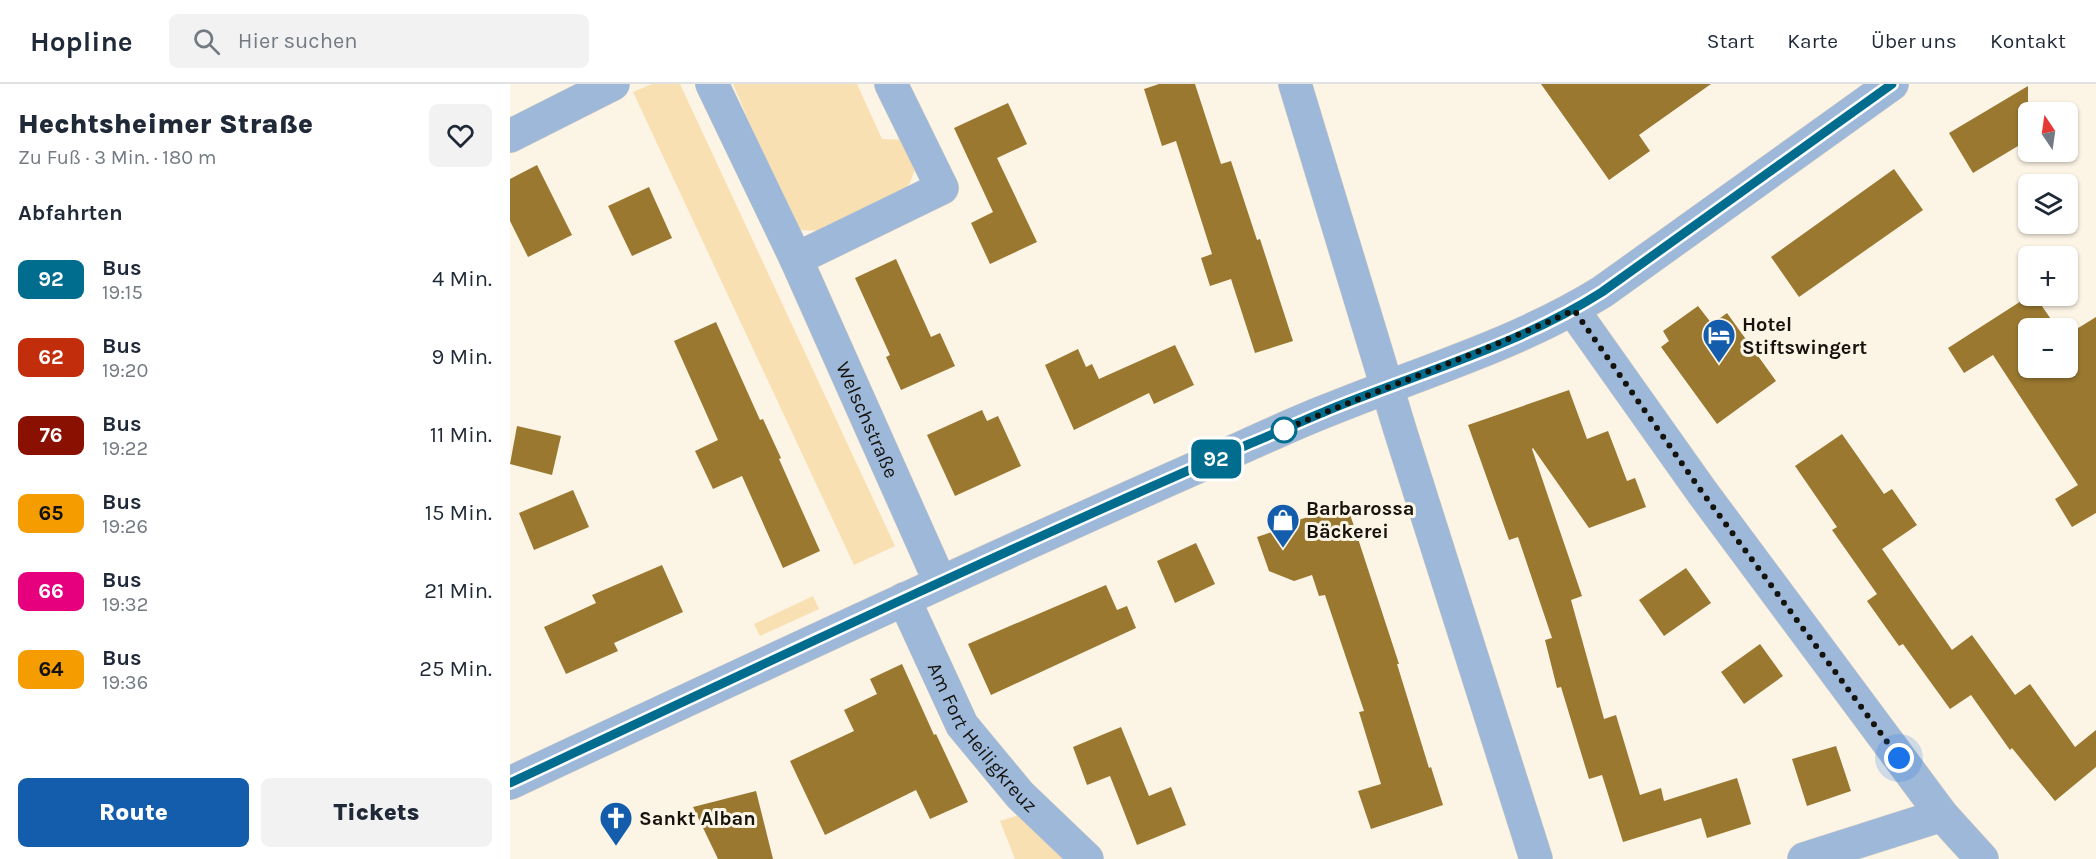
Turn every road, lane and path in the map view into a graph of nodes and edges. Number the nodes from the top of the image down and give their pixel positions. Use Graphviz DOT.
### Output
graph roads {
  1 [pos="613,84"];
  2 [pos="712,84"];
  3 [pos="891,84"];
  4 [pos="1295,84"];
  5 [pos="1892,84"];
  6 [pos="510,136"];
  7 [pos="796,259"];
  8 [pos="1574,310"];
  9 [pos="1387,388"];
  10 [pos="940,582"];
  11 [pos="904,599"];
  12 [pos="510,783"];
  13 [pos="1942,815"];
  14 [pos="1087,859"];
  15 [pos="1536,859"];
  16 [pos="1804,859"];
  17 [pos="1982,859"];
  1 -- 6 [label="street"];
  2 -- 7 [label="street, Welschstraße"];
  3 -- 7 [label="street"];
  4 -- 9 [label="street"];
  5 -- 8 [label="street"];
  7 -- 10 [label="street, Welschstraße"];
  8 -- 9 [label="street"];
  8 -- 13 [label="street"];
  9 -- 10 [label="street"];
  9 -- 15 [label="street"];
  10 -- 11 [label="street"];
  11 -- 12 [label="street"];
  11 -- 14 [label="street, Am Fort Heiligkreuz"];
  13 -- 16 [label="street"];
  13 -- 17 [label="street"];
}
